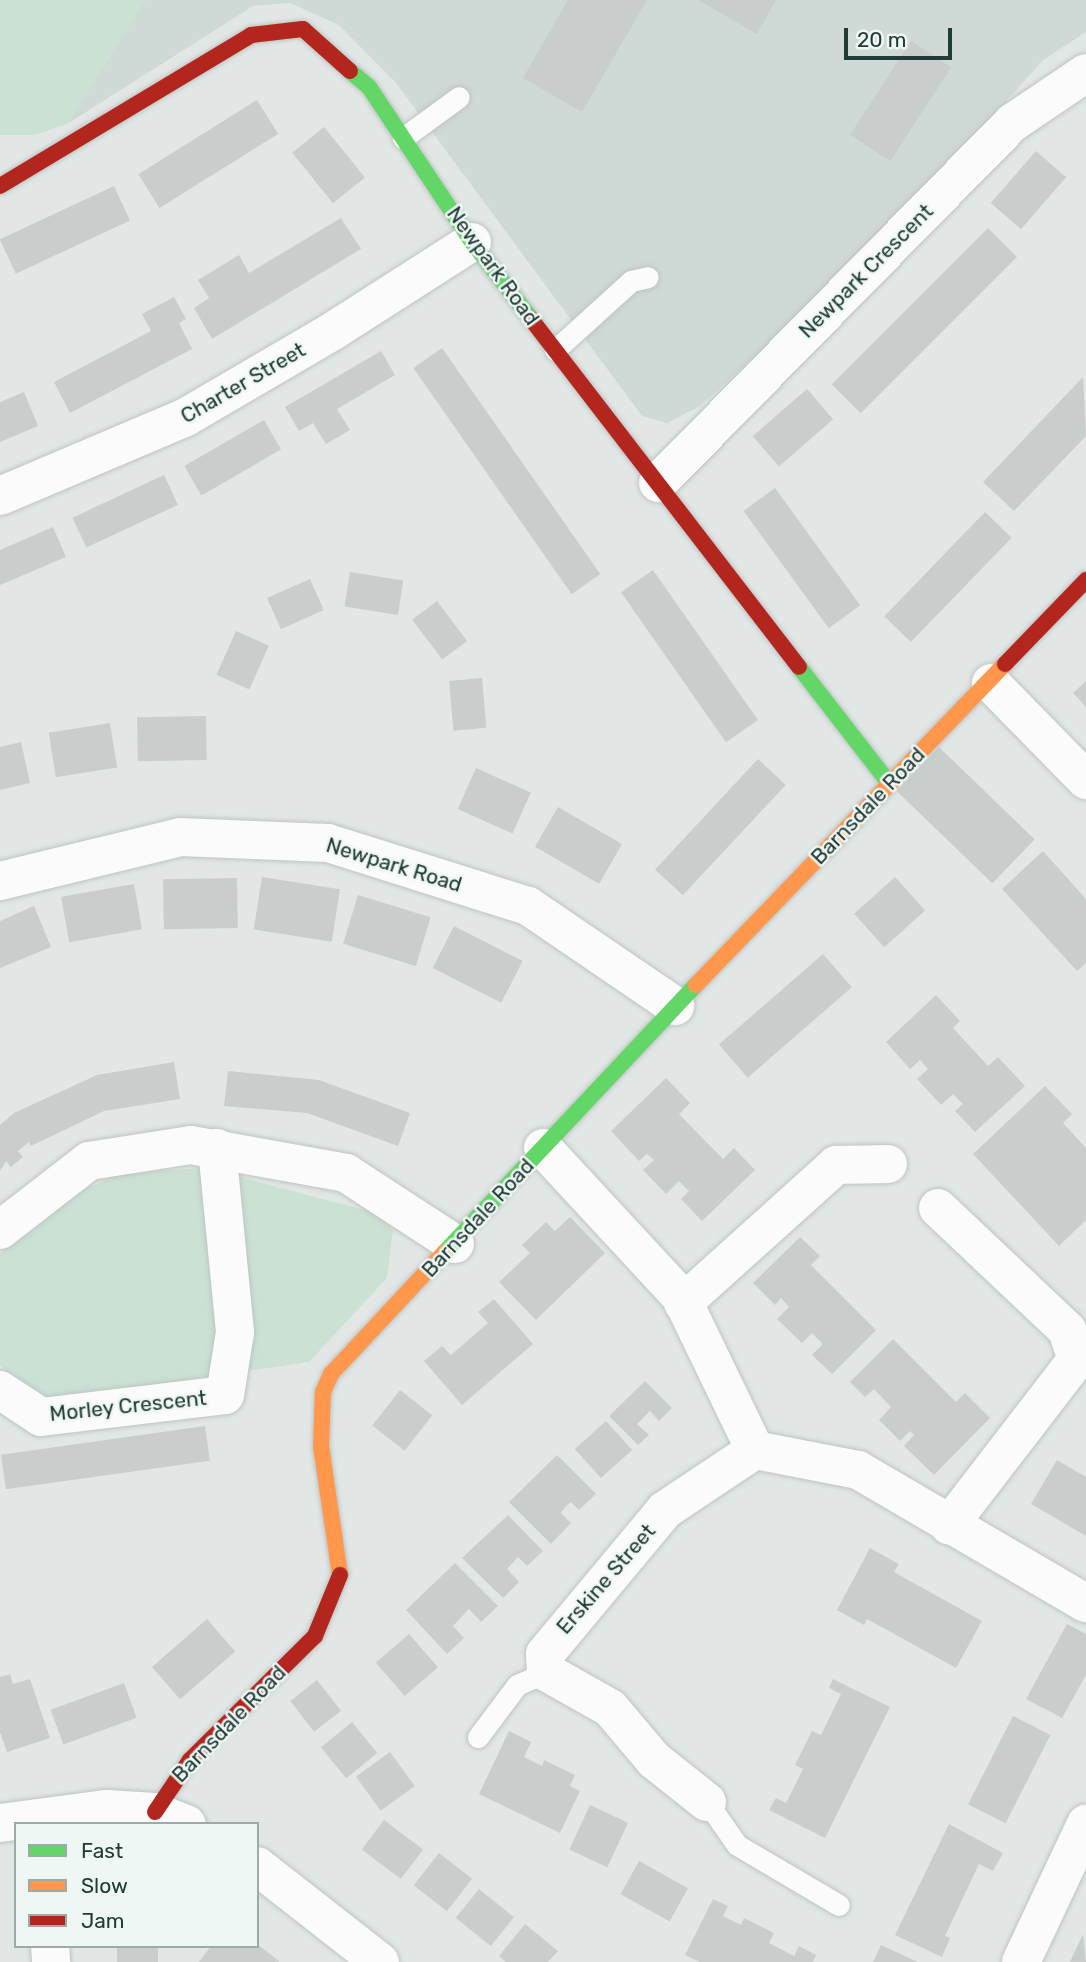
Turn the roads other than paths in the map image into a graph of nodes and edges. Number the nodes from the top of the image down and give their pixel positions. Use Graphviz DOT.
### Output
graph roads {
  1 [pos="1086,73"];
  2 [pos="459,97"];
  3 [pos="403,138"];
  4 [pos="0,186"];
  5 [pos="472,242"];
  6 [pos="648,277"];
  7 [pos="555,350"];
  8 [pos="658,483"];
  9 [pos="0,496"];
  10 [pos="1086,580"];
  11 [pos="991,682"];
  12 [pos="1086,780"];
  13 [pos="889,783"];
  14 [pos="0,881"];
  15 [pos="675,1006"];
  16 [pos="217,1148"];
  17 [pos="543,1148"];
  18 [pos="888,1164"];
  19 [pos="938,1208"];
  20 [pos="0,1230"];
  21 [pos="455,1244"];
  22 [pos="683,1304"];
  23 [pos="0,1390"];
  24 [pos="755,1450"];
  25 [pos="949,1525"];
  26 [pos="1086,1604"];
  27 [pos="546,1672"];
  28 [pos="478,1737"];
  29 [pos="707,1802"];
  30 [pos="171,1818"];
  31 [pos="24,1822"];
  32 [pos="1086,1824"];
  33 [pos="259,1868"];
  34 [pos="839,1905"];
  35 [pos="380,1962"];
  36 [pos="1021,1962"];
  1 -- 8 [label="street, Newpark Crescent"];
  2 -- 3 [label="lane"];
  3 -- 4 [label="street, Newpark Road"];
  3 -- 5 [label="street, Newpark Road"];
  5 -- 7 [label="street, Newpark Road"];
  5 -- 9 [label="street, Charter Street"];
  6 -- 7 [label="lane"];
  7 -- 8 [label="street, Newpark Road"];
  8 -- 13 [label="street, Newpark Road"];
  10 -- 11 [label="street, Barnsdale Road"];
  11 -- 12 [label="street"];
  11 -- 13 [label="street, Barnsdale Road"];
  13 -- 15 [label="street, Barnsdale Road"];
  14 -- 15 [label="street, Newpark Road"];
  15 -- 17 [label="street, Barnsdale Road"];
  16 -- 20 [label="street"];
  16 -- 21 [label="street"];
  16 -- 23 [label="street, Morley Crescent"];
  17 -- 21 [label="street, Barnsdale Road"];
  17 -- 22 [label="street"];
  18 -- 22 [label="street"];
  19 -- 25 [label="street"];
  21 -- 30 [label="street, Barnsdale Road"];
  22 -- 24 [label="street"];
  24 -- 25 [label="street"];
  24 -- 27 [label="street, Erskine Street"];
  25 -- 26 [label="street"];
  27 -- 28 [label="lane"];
  27 -- 29 [label="street"];
  29 -- 34 [label="lane"];
  30 -- 31 [label="street, Barnsdale Road"];
  32 -- 36 [label="street"];
  33 -- 35 [label="street"];
}
